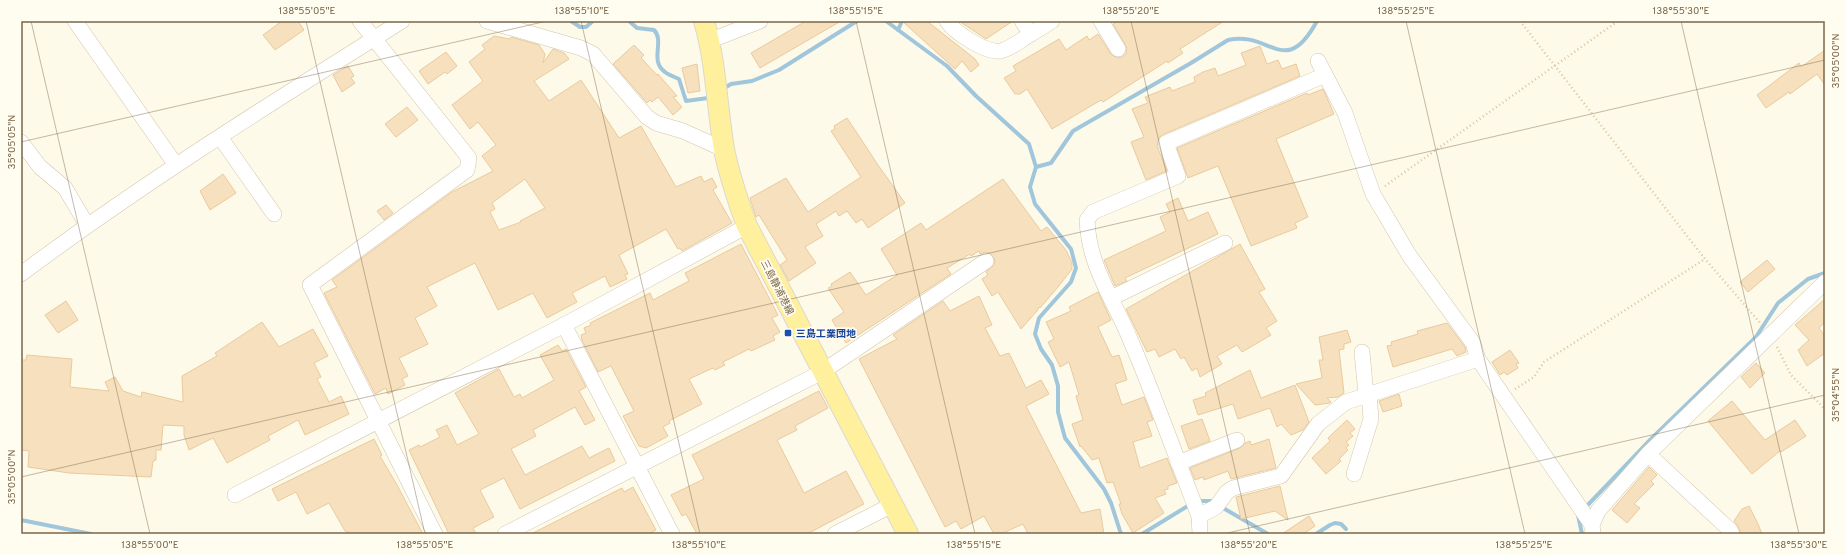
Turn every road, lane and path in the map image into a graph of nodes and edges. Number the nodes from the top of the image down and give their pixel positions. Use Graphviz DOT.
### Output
graph roads {
  1 [pos="75,21"];
  2 [pos="360,21"];
  3 [pos="402,21"];
  4 [pos="487,21"];
  5 [pos="704,21"];
  6 [pos="760,21"];
  7 [pos="947,21"];
  8 [pos="1022,21"];
  9 [pos="1052,21"];
  10 [pos="1101,21"];
  11 [pos="1520,21"];
  12 [pos="1618,21"];
  13 [pos="503,23"];
  14 [pos="1031,34"];
  15 [pos="374,39"];
  16 [pos="709,40"];
  17 [pos="1118,49"];
  18 [pos="1318,61"];
  19 [pos="1553,66"];
  20 [pos="1325,75"];
  21 [pos="220,137"];
  22 [pos="21,142"];
  23 [pos="725,150"];
  24 [pos="176,165"];
  25 [pos="1373,194"];
  26 [pos="274,214"];
  27 [pos="87,224"];
  28 [pos="746,226"];
  29 [pos="1225,243"];
  30 [pos="1705,259"];
  31 [pos="986,261"];
  32 [pos="21,274"];
  33 [pos="1825,282"];
  34 [pos="1111,298"];
  35 [pos="564,325"];
  36 [pos="1770,335"];
  37 [pos="1362,352"];
  38 [pos="1478,359"];
  39 [pos="822,372"];
  40 [pos="1368,394"];
  41 [pos="1504,396"];
  42 [pos="1825,409"];
  43 [pos="378,421"];
  44 [pos="1237,440"];
  45 [pos="1648,454"];
  46 [pos="1178,463"];
  47 [pos="637,465"];
  48 [pos="1354,474"];
  49 [pos="235,495"];
  50 [pos="892,505"];
  51 [pos="1199,516"];
  52 [pos="1592,529"];
  53 [pos="435,534"];
  54 [pos="505,534"];
  55 [pos="672,534"];
  56 [pos="836,534"];
  57 [pos="908,534"];
  58 [pos="1200,534"];
  59 [pos="1732,534"];
  1 -- 24 [label="street"];
  2 -- 15 [label="street"];
  3 -- 15 [label="street"];
  4 -- 13 [label="street"];
  5 -- 16 [label="main road, 三島静浦港線"];
  6 -- 16 [label="street"];
  7 -- 14 [label="street"];
  8 -- 14 [label="street"];
  9 -- 14 [label="street"];
  10 -- 17 [label="street"];
  11 -- 19 [label="path"];
  12 -- 19 [label="path"];
  13 -- 23 [label="street"];
  15 -- 21 [label="street"];
  15 -- 43 [label="street"];
  16 -- 23 [label="main road, 三島静浦港線"];
  18 -- 20 [label="street"];
  19 -- 25 [label="path"];
  19 -- 30 [label="path"];
  20 -- 25 [label="street"];
  20 -- 34 [label="street"];
  21 -- 24 [label="street"];
  21 -- 26 [label="street"];
  22 -- 27 [label="street"];
  23 -- 28 [label="main road, 三島静浦港線"];
  24 -- 27 [label="street"];
  25 -- 38 [label="street"];
  27 -- 32 [label="street"];
  28 -- 35 [label="street"];
  28 -- 39 [label="main road, 三島静浦港線"];
  29 -- 34 [label="street"];
  30 -- 36 [label="path"];
  30 -- 41 [label="path"];
  31 -- 39 [label="street"];
  33 -- 36 [label="street"];
  34 -- 46 [label="street"];
  35 -- 43 [label="street"];
  35 -- 47 [label="street"];
  36 -- 42 [label="path"];
  36 -- 45 [label="street"];
  37 -- 40 [label="street"];
  38 -- 40 [label="street"];
  38 -- 41 [label="street"];
  39 -- 47 [label="street"];
  39 -- 50 [label="main road, 三島静浦港線"];
  40 -- 48 [label="street"];
  40 -- 51 [label="street"];
  41 -- 52 [label="street"];
  43 -- 49 [label="street"];
  43 -- 53 [label="street"];
  44 -- 46 [label="street"];
  45 -- 52 [label="street"];
  45 -- 59 [label="street"];
  46 -- 51 [label="street"];
  47 -- 54 [label="street"];
  47 -- 55 [label="street"];
  50 -- 56 [label="street"];
  50 -- 57 [label="main road, 三島静浦港線"];
  51 -- 58 [label="street"];
}
